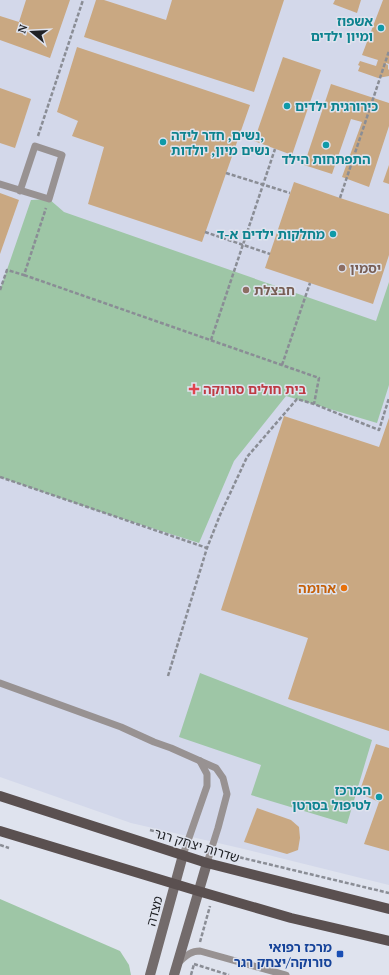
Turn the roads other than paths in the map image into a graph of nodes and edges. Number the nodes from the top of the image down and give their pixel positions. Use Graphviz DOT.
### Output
graph roads {
  1 [pos="0,184"];
  2 [pos="20,191"];
  3 [pos="0,683"];
  4 [pos="200,761"];
  5 [pos="0,796"];
  6 [pos="0,831"];
  7 [pos="183,855"];
  8 [pos="206,863"];
  9 [pos="175,884"];
  10 [pos="198,891"];
  11 [pos="389,909"];
  12 [pos="389,941"];
  13 [pos="177,964"];
  14 [pos="150,975"];
  15 [pos="174,975"];
  16 [pos="286,975"];
  1 -- 2 [label="lane"];
  2 -- 2 [label="lane"];
  3 -- 4 [label="lane"];
  4 -- 7 [label="lane"];
  4 -- 8 [label="lane"];
  5 -- 7 [label="main road, שדרות יצחק רגר"];
  6 -- 9 [label="main road"];
  7 -- 8 [label="main road, שדרות יצחק רגר"];
  7 -- 9 [label="main road, מצדה"];
  8 -- 10 [label="main road"];
  8 -- 11 [label="main road, שדרות יצחק רגר"];
  9 -- 10 [label="main road"];
  9 -- 14 [label="main road, מצדה"];
  10 -- 12 [label="main road"];
  10 -- 13 [label="main road"];
  13 -- 15 [label="main road"];
  13 -- 16 [label="lane"];
}
